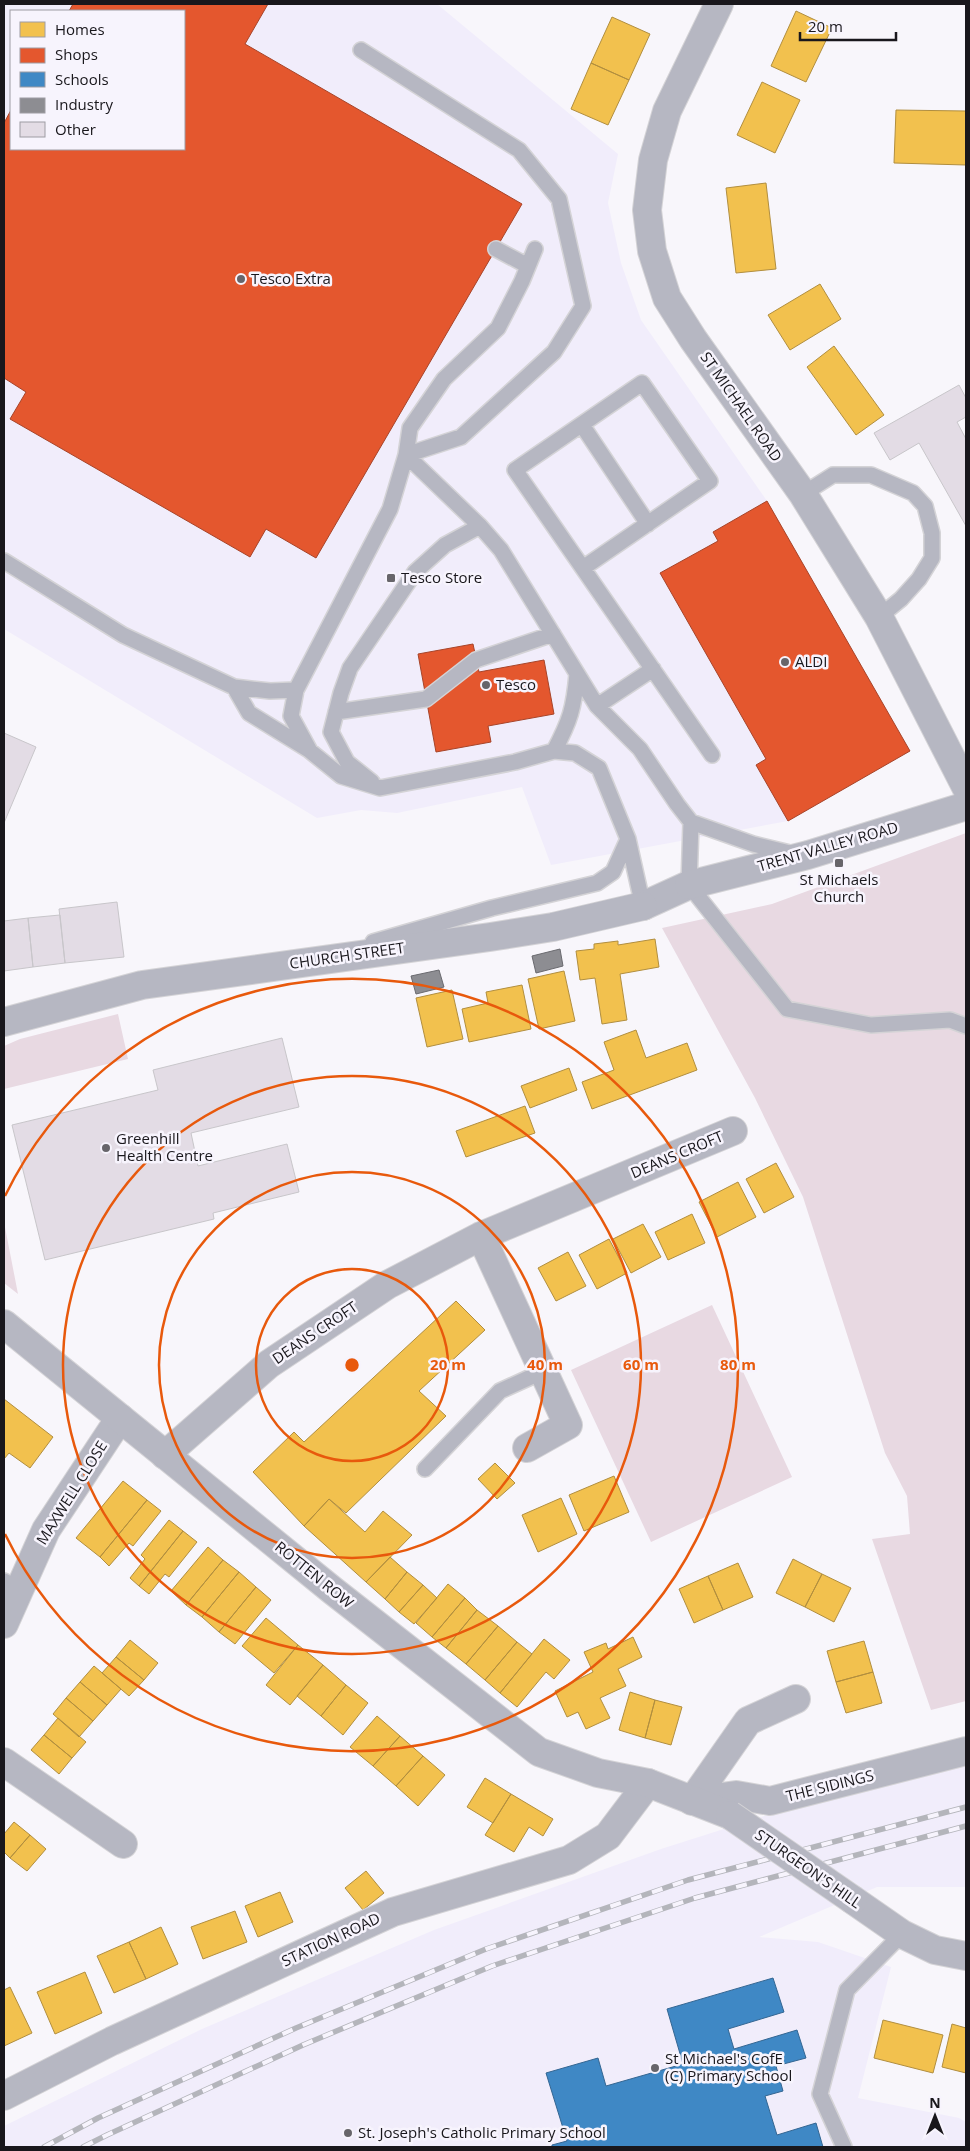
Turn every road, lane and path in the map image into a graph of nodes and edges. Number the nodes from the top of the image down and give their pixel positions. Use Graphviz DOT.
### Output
graph roads {
  1 [pos="719,4"];
  2 [pos="361,50"];
  3 [pos="496,249"];
  4 [pos="535,249"];
  5 [pos="528,266"];
  6 [pos="582,425"];
  7 [pos="406,455"];
  8 [pos="803,494"];
  9 [pos="648,524"];
  10 [pos="480,526"];
  11 [pos="4,561"];
  12 [pos="583,568"];
  13 [pos="879,617"];
  14 [pos="553,634"];
  15 [pos="653,669"];
  16 [pos="577,674"];
  17 [pos="234,687"];
  18 [pos="296,690"];
  19 [pos="597,706"];
  20 [pos="336,712"];
  21 [pos="310,751"];
  22 [pos="554,751"];
  23 [pos="712,756"];
  24 [pos="966,787"];
  25 [pos="380,788"];
  26 [pos="966,806"];
  27 [pos="691,822"];
  28 [pos="628,839"];
  29 [pos="803,856"];
  30 [pos="689,885"];
  31 [pos="643,906"];
  32 [pos="302,962"];
  33 [pos="4,1022"];
  34 [pos="966,1026"];
  35 [pos="733,1131"];
  36 [pos="481,1236"];
  37 [pos="4,1324"];
  38 [pos="544,1371"];
  39 [pos="120,1418"];
  40 [pos="527,1448"];
  41 [pos="166,1455"];
  42 [pos="426,1469"];
  43 [pos="12,1585"];
  44 [pos="4,1624"];
  45 [pos="796,1699"];
  46 [pos="966,1750"];
  47 [pos="4,1762"];
  48 [pos="648,1784"];
  49 [pos="692,1801"];
  50 [pos="123,1844"];
  51 [pos="902,1934"];
  52 [pos="966,1956"];
  53 [pos="4,2096"];
  54 [pos="844,2147"];
  1 -- 8 [label="street, ST MICHAEL ROAD"];
  2 -- 7 [label="lane"];
  3 -- 5 [label="lane"];
  4 -- 5 [label="lane"];
  5 -- 7 [label="lane"];
  6 -- 9 [label="lane"];
  6 -- 9 [label="lane"];
  6 -- 12 [label="lane"];
  7 -- 10 [label="lane"];
  7 -- 18 [label="lane"];
  8 -- 13 [label="street, ST MICHAEL ROAD"];
  8 -- 13 [label="lane"];
  9 -- 12 [label="lane"];
  10 -- 14 [label="lane"];
  10 -- 20 [label="lane"];
  11 -- 17 [label="lane"];
  12 -- 15 [label="lane"];
  13 -- 24 [label="street, ST MICHAEL ROAD"];
  14 -- 16 [label="lane"];
  14 -- 20 [label="lane"];
  15 -- 19 [label="lane"];
  15 -- 23 [label="lane"];
  16 -- 19 [label="lane"];
  16 -- 22 [label="lane"];
  17 -- 18 [label="lane"];
  17 -- 21 [label="lane"];
  18 -- 21 [label="lane"];
  19 -- 27 [label="lane"];
  20 -- 25 [label="lane"];
  21 -- 25 [label="lane"];
  22 -- 25 [label="lane"];
  22 -- 28 [label="lane"];
  26 -- 29 [label="street, TRENT VALLEY ROAD"];
  27 -- 29 [label="lane"];
  27 -- 30 [label="lane"];
  28 -- 31 [label="lane"];
  28 -- 32 [label="lane"];
  29 -- 30 [label="street, TRENT VALLEY ROAD"];
  30 -- 31 [label="street, CHURCH STREET"];
  30 -- 34 [label="lane"];
  31 -- 32 [label="street, CHURCH STREET"];
  32 -- 33 [label="street, CHURCH STREET"];
  35 -- 36 [label="street, DEANS CROFT"];
  36 -- 38 [label="street"];
  36 -- 41 [label="street, DEANS CROFT"];
  37 -- 39 [label="street, ROTTEN ROW"];
  38 -- 40 [label="street"];
  38 -- 42 [label="lane"];
  39 -- 41 [label="street, ROTTEN ROW"];
  39 -- 43 [label="street, MAXWELL CLOSE"];
  41 -- 48 [label="street, ROTTEN ROW"];
  43 -- 44 [label="street, MAXWELL CLOSE"];
  45 -- 49 [label="street"];
  46 -- 49 [label="street, THE SIDINGS"];
  47 -- 50 [label="street"];
  48 -- 49 [label="street, STURGEON'S HILL"];
  48 -- 53 [label="street, STATION ROAD"];
  49 -- 51 [label="street, STURGEON'S HILL, bridge"];
  51 -- 52 [label="street, STURGEON'S HILL"];
  51 -- 54 [label="lane"];
}
